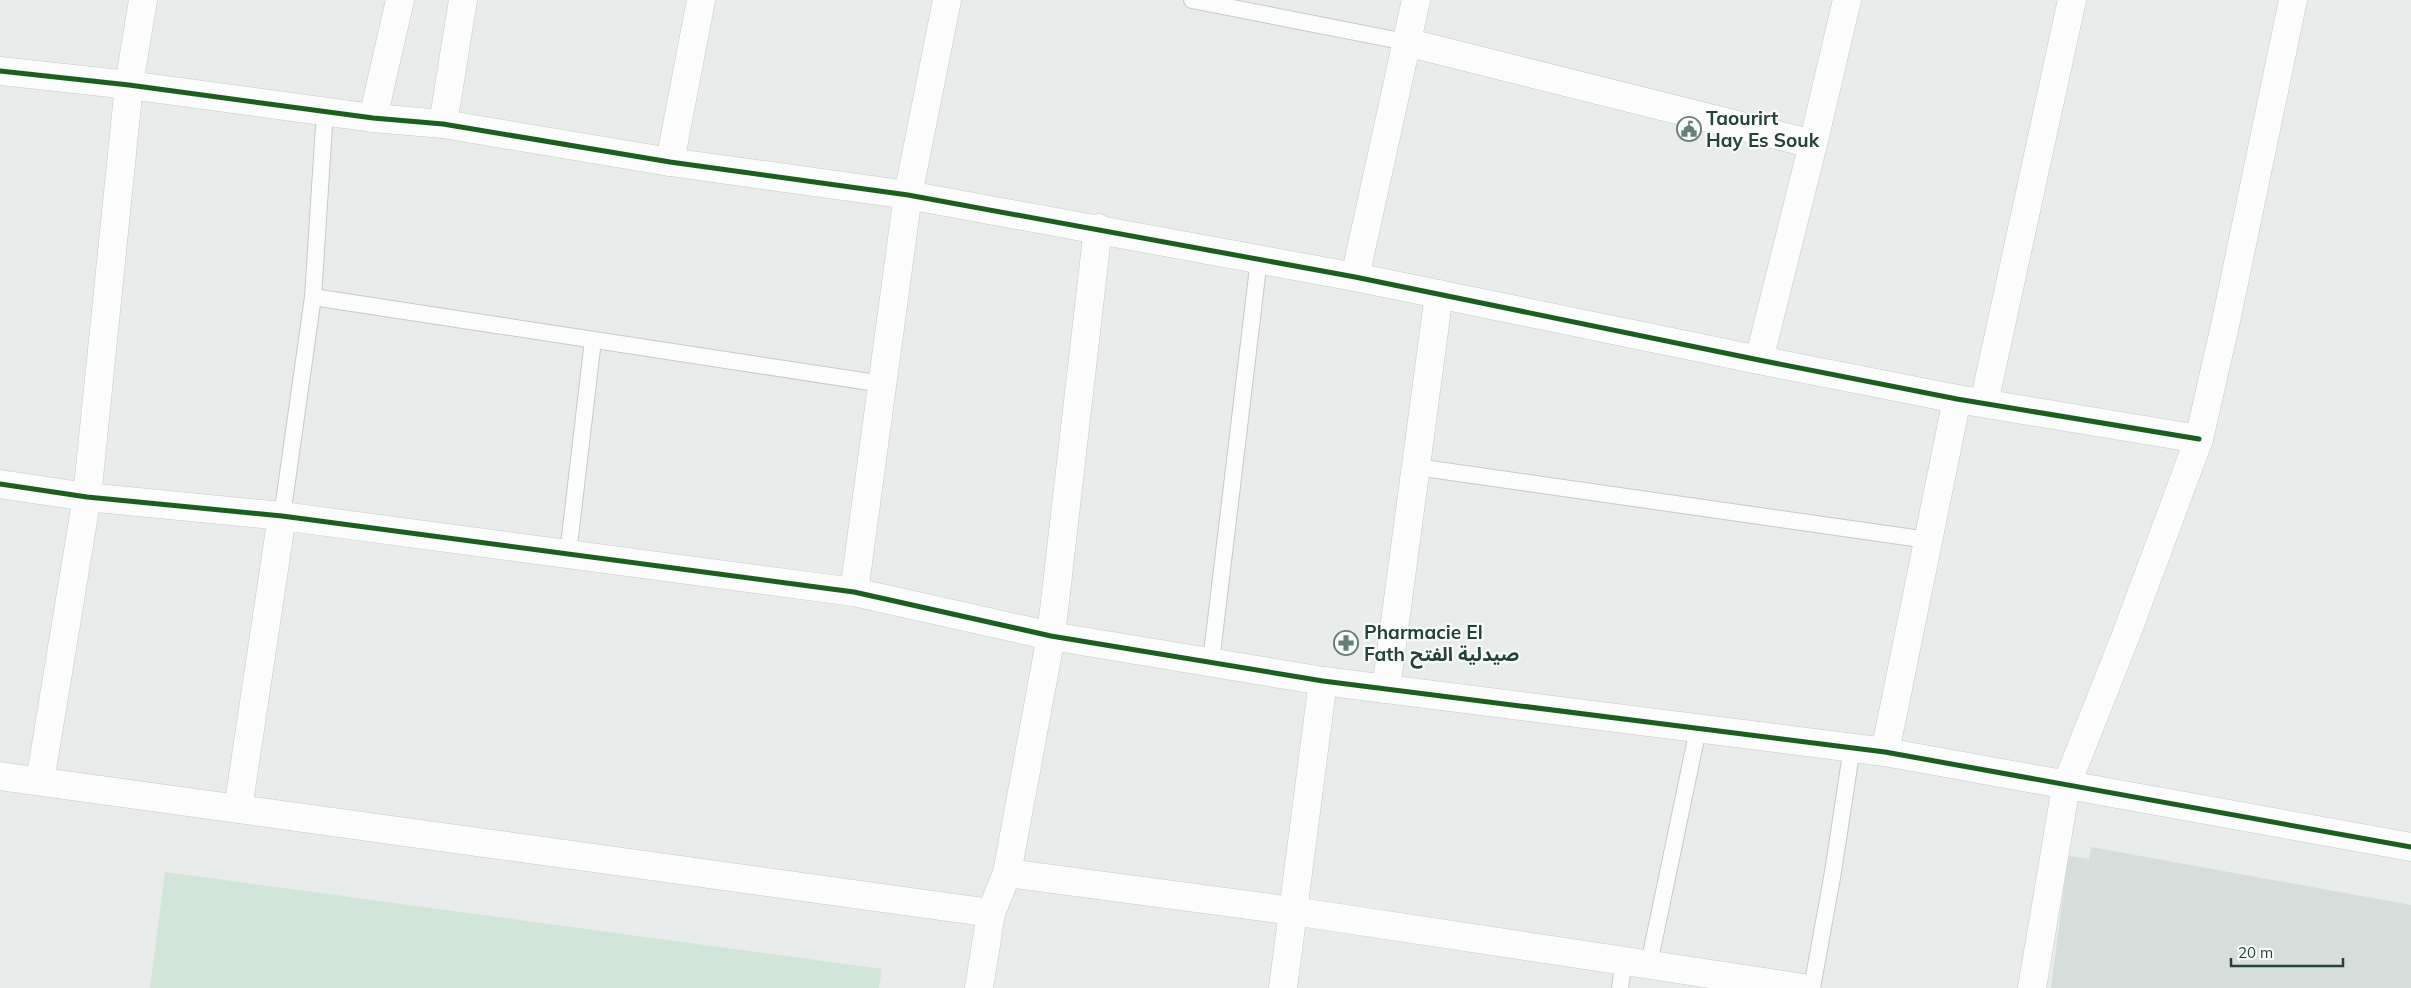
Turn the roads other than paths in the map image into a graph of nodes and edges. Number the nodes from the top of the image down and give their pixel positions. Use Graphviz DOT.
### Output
graph roads {
  1 [pos="143,0"];
  2 [pos="400,0"];
  3 [pos="462,0"];
  4 [pos="702,0"];
  5 [pos="947,0"];
  6 [pos="1192,0"];
  7 [pos="1416,0"];
  8 [pos="1847,0"];
  9 [pos="2072,0"];
  10 [pos="2293,0"];
  11 [pos="1406,42"];
  12 [pos="0,71"];
  13 [pos="130,85"];
  14 [pos="325,110"];
  15 [pos="373,118"];
  16 [pos="443,124"];
  17 [pos="1813,144"];
  18 [pos="670,162"];
  19 [pos="908,195"];
  20 [pos="1098,228"];
  21 [pos="1259,258"];
  22 [pos="1356,277"];
  23 [pos="1439,294"];
  24 [pos="313,296"];
  25 [pos="593,340"];
  26 [pos="1758,360"];
  27 [pos="883,384"];
  28 [pos="1957,399"];
  29 [pos="1984,403"];
  30 [pos="2199,439"];
  31 [pos="1416,467"];
  32 [pos="0,484"];
  33 [pos="87,497"];
  34 [pos="282,516"];
  35 [pos="1928,540"];
  36 [pos="568,554"];
  37 [pos="854,592"];
  38 [pos="1051,636"];
  39 [pos="1211,662"];
  40 [pos="1323,681"];
  41 [pos="1386,689"];
  42 [pos="1698,729"];
  43 [pos="1852,747"];
  44 [pos="1885,752"];
  45 [pos="0,776"];
  46 [pos="40,782"];
  47 [pos="2066,786"];
  48 [pos="238,809"];
  49 [pos="2411,847"];
  50 [pos="1007,873"];
  51 [pos="1293,911"];
  52 [pos="991,913"];
  53 [pos="1637,962"];
  54 [pos="978,988"];
  55 [pos="1283,988"];
  56 [pos="1620,988"];
  57 [pos="1803,988"];
  58 [pos="1812,988"];
  59 [pos="2032,988"];
  1 -- 13 [label="street"];
  2 -- 15 [label="street"];
  3 -- 16 [label="street"];
  4 -- 18 [label="street"];
  5 -- 19 [label="street"];
  6 -- 11 [label="lane"];
  7 -- 11 [label="street"];
  8 -- 17 [label="street"];
  9 -- 29 [label="street"];
  10 -- 30 [label="street"];
  11 -- 17 [label="street"];
  11 -- 22 [label="street"];
  12 -- 13 [label="street"];
  13 -- 14 [label="street"];
  13 -- 33 [label="street"];
  14 -- 15 [label="street"];
  14 -- 24 [label="lane"];
  15 -- 16 [label="street"];
  16 -- 18 [label="street"];
  17 -- 26 [label="street"];
  18 -- 19 [label="street"];
  19 -- 20 [label="street"];
  19 -- 27 [label="street"];
  20 -- 21 [label="street"];
  20 -- 38 [label="street"];
  21 -- 22 [label="street"];
  21 -- 39 [label="lane"];
  22 -- 23 [label="street"];
  23 -- 26 [label="street"];
  23 -- 31 [label="street"];
  24 -- 25 [label="lane"];
  24 -- 34 [label="lane"];
  25 -- 27 [label="lane"];
  25 -- 36 [label="lane"];
  26 -- 28 [label="street"];
  27 -- 37 [label="street"];
  28 -- 29 [label="street"];
  28 -- 35 [label="street"];
  29 -- 30 [label="street"];
  30 -- 47 [label="street"];
  31 -- 35 [label="lane"];
  31 -- 41 [label="street"];
  32 -- 33 [label="street"];
  33 -- 34 [label="street"];
  33 -- 46 [label="street"];
  34 -- 36 [label="street"];
  34 -- 48 [label="street"];
  35 -- 44 [label="street"];
  36 -- 37 [label="street"];
  37 -- 38 [label="street"];
  38 -- 39 [label="street"];
  38 -- 50 [label="street"];
  39 -- 40 [label="street"];
  40 -- 41 [label="street"];
  40 -- 51 [label="street"];
  41 -- 42 [label="street"];
  42 -- 43 [label="street"];
  42 -- 53 [label="lane"];
  43 -- 44 [label="street"];
  43 -- 58 [label="lane"];
  44 -- 47 [label="street"];
  45 -- 46 [label="street"];
  46 -- 48 [label="street"];
  47 -- 49 [label="street"];
  47 -- 59 [label="street"];
  48 -- 52 [label="street"];
  50 -- 51 [label="street"];
  50 -- 52 [label="street"];
  51 -- 53 [label="street"];
  51 -- 55 [label="street"];
  52 -- 54 [label="street"];
  53 -- 56 [label="lane"];
  53 -- 57 [label="street"];
}
